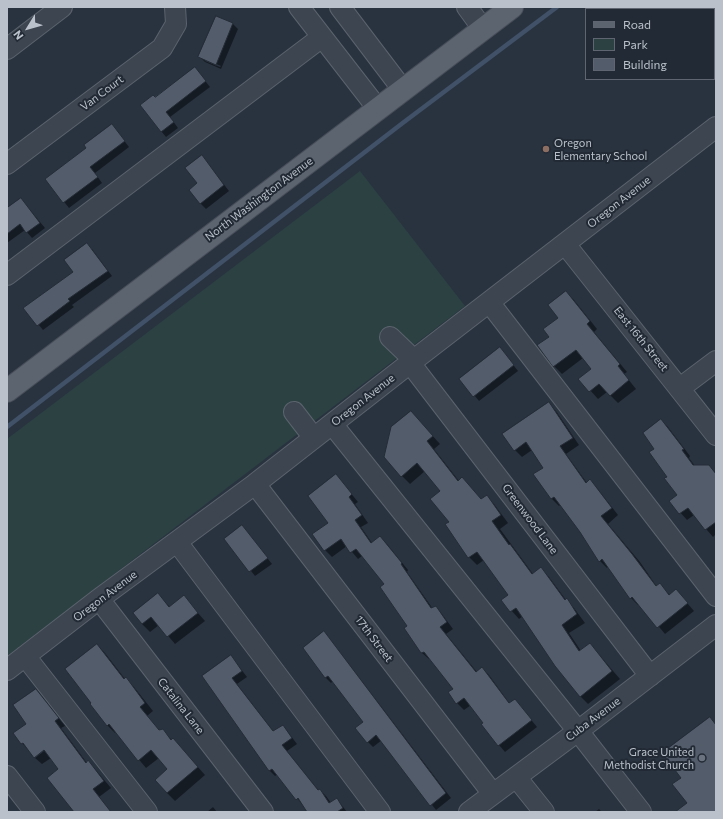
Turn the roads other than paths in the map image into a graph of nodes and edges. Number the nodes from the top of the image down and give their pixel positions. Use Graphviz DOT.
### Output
graph roads {
  1 [pos="62,7"];
  2 [pos="175,7"];
  3 [pos="299,7"];
  4 [pos="340,7"];
  5 [pos="467,7"];
  6 [pos="512,7"];
  7 [pos="483,29"];
  8 [pos="322,37"];
  9 [pos="7,49"];
  10 [pos="403,90"];
  11 [pos="378,109"];
  12 [pos="716,127"];
  13 [pos="7,164"];
  14 [pos="565,244"];
  15 [pos="7,275"];
  16 [pos="489,302"];
  17 [pos="390,337"];
  18 [pos="412,361"];
  19 [pos="716,361"];
  20 [pos="680,388"];
  21 [pos="7,391"];
  22 [pos="294,412"];
  23 [pos="332,424"];
  24 [pos="716,435"];
  25 [pos="314,438"];
  26 [pos="255,484"];
  27 [pos="177,542"];
  28 [pos="716,596"];
  29 [pos="99,600"];
  30 [pos="716,625"];
  31 [pos="25,656"];
  32 [pos="7,670"];
  33 [pos="650,676"];
  34 [pos="578,731"];
  35 [pos="7,776"];
  36 [pos="516,777"];
  37 [pos="493,794"];
  38 [pos="35,812"];
  39 [pos="148,812"];
  40 [pos="263,812"];
  41 [pos="380,812"];
  42 [pos="469,812"];
  43 [pos="544,812"];
  44 [pos="641,812"];
  1 -- 9 [label="street"];
  2 -- 13 [label="street, Van Court"];
  3 -- 8 [label="street"];
  4 -- 10 [label="street"];
  5 -- 7 [label="street"];
  6 -- 7 [label="main road, North Washington Avenue"];
  7 -- 10 [label="main road, North Washington Avenue"];
  8 -- 11 [label="street"];
  8 -- 15 [label="street"];
  10 -- 11 [label="main road, North Washington Avenue"];
  11 -- 21 [label="main road, North Washington Avenue"];
  12 -- 14 [label="street, Oregon Avenue"];
  14 -- 16 [label="street, Oregon Avenue"];
  14 -- 20 [label="street, East 16th Street"];
  16 -- 18 [label="street, Oregon Avenue"];
  16 -- 28 [label="street"];
  17 -- 18 [label="street, Greenwood Lane"];
  18 -- 23 [label="street, Oregon Avenue"];
  18 -- 33 [label="street, Greenwood Lane"];
  19 -- 20 [label="street"];
  20 -- 24 [label="street, East 16th Street"];
  22 -- 25 [label="street"];
  23 -- 25 [label="street, Oregon Avenue"];
  23 -- 34 [label="street"];
  25 -- 26 [label="street, Oregon Avenue"];
  26 -- 27 [label="street, Oregon Avenue"];
  26 -- 37 [label="street, 17th Street"];
  27 -- 29 [label="street, Oregon Avenue"];
  27 -- 41 [label="street"];
  29 -- 31 [label="street, Oregon Avenue"];
  29 -- 40 [label="street, Catalina Lane"];
  30 -- 33 [label="street, Cuba Avenue"];
  31 -- 32 [label="street, Oregon Avenue"];
  31 -- 39 [label="street"];
  33 -- 34 [label="street, Cuba Avenue"];
  34 -- 36 [label="street, Cuba Avenue"];
  34 -- 44 [label="street"];
  35 -- 38 [label="street"];
  36 -- 37 [label="street, Cuba Avenue"];
  36 -- 43 [label="street"];
  37 -- 42 [label="street, Cuba Avenue"];
}
